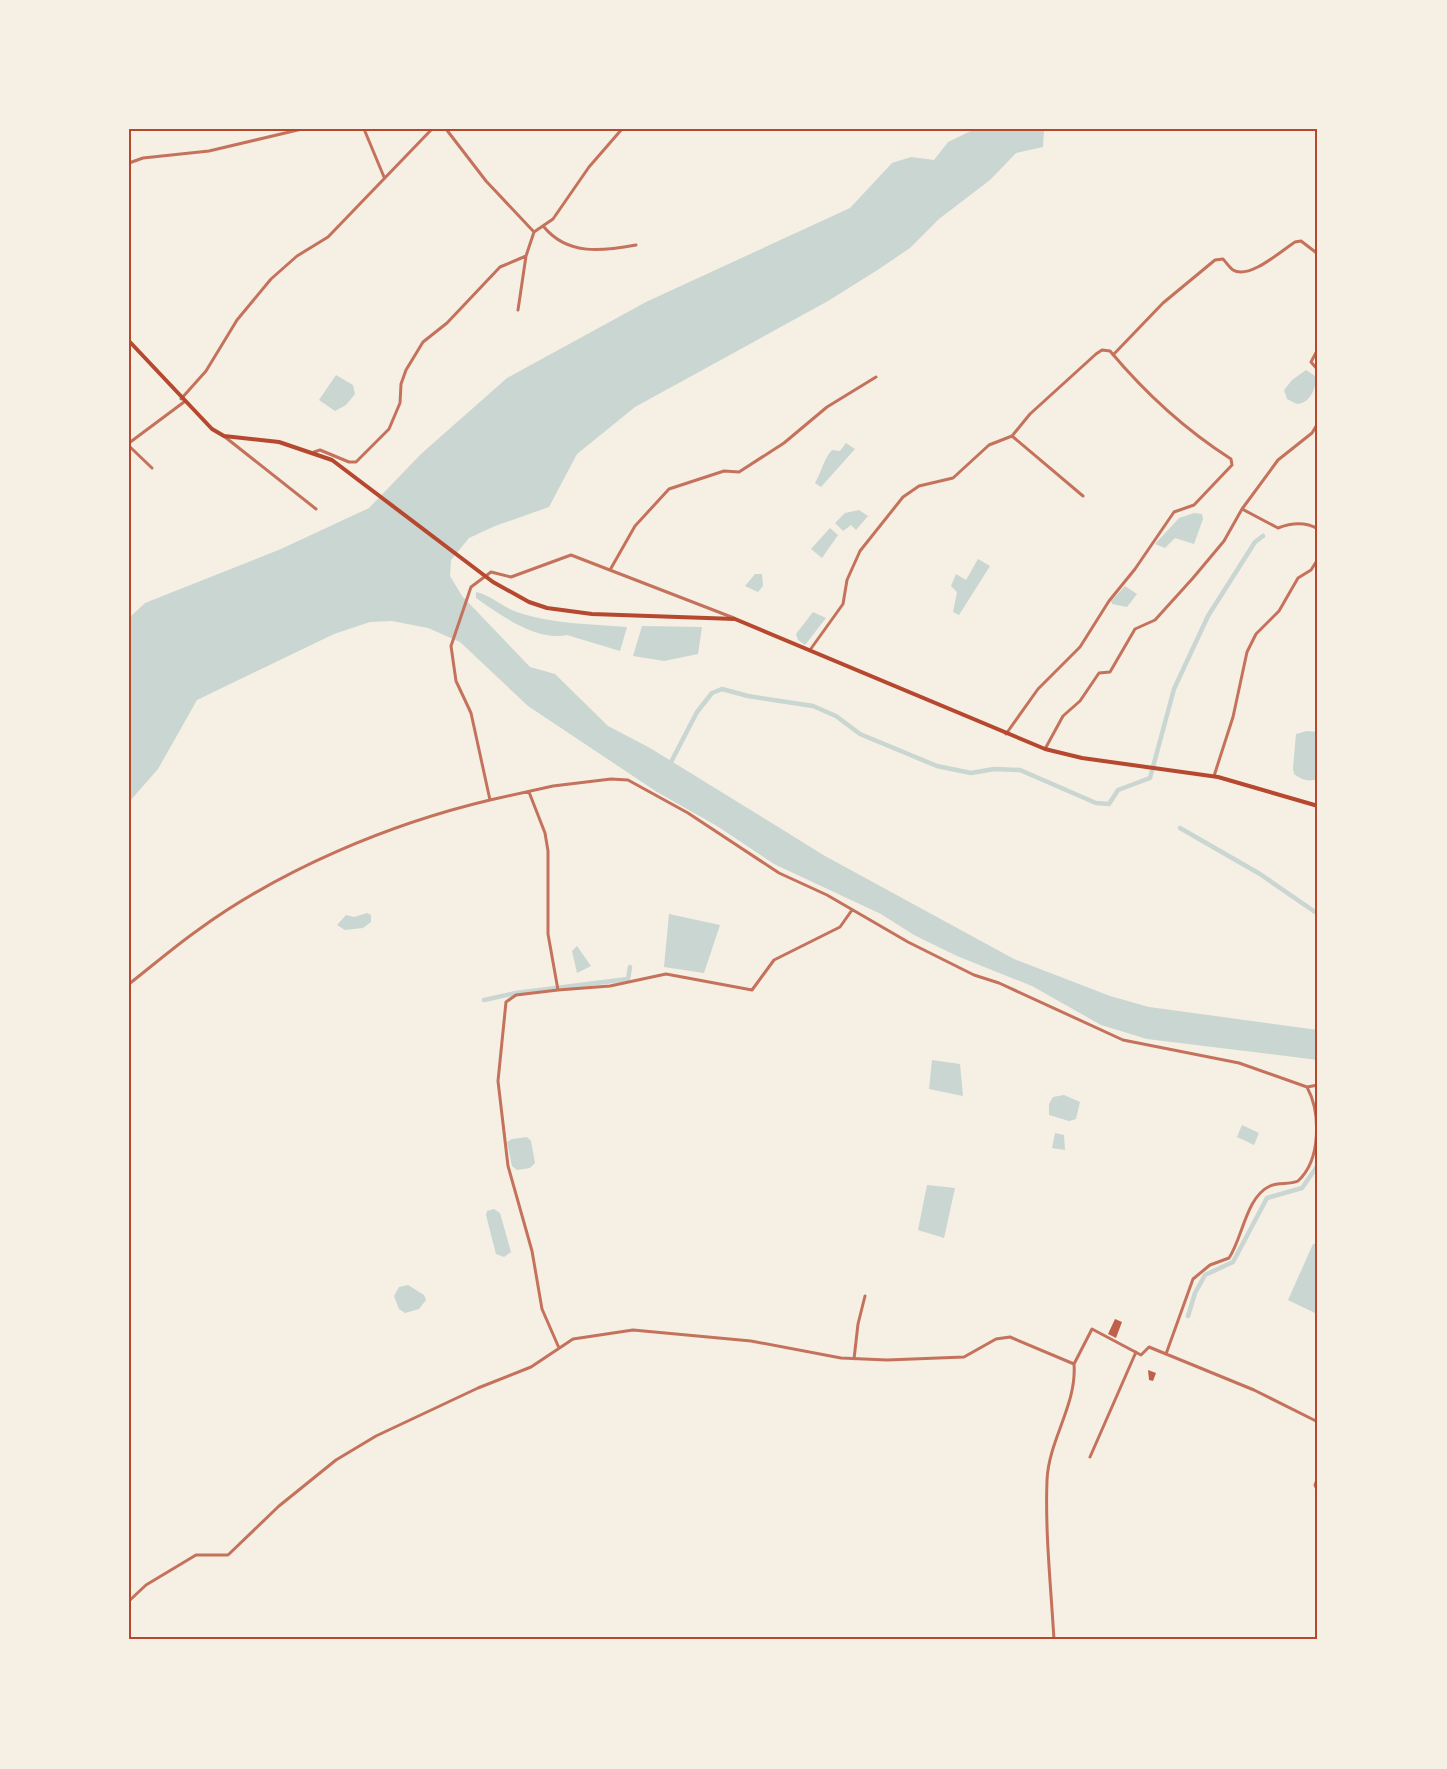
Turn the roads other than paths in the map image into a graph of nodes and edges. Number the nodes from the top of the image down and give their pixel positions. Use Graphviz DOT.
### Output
graph roads {
  1 [pos="302,129"];
  2 [pos="364,129"];
  3 [pos="432,129"];
  4 [pos="446,129"];
  5 [pos="622,129"];
  6 [pos="129,163"];
  7 [pos="385,177"];
  8 [pos="543,227"];
  9 [pos="534,232"];
  10 [pos="636,245"];
  11 [pos="1318,254"];
  12 [pos="526,256"];
  13 [pos="518,310"];
  14 [pos="129,341"];
  15 [pos="1318,349"];
  16 [pos="1113,355"];
  17 [pos="1318,370"];
  18 [pos="876,377"];
  19 [pos="182,400"];
  20 [pos="1318,423"];
  21 [pos="224,436"];
  22 [pos="1012,436"];
  23 [pos="129,444"];
  24 [pos="314,452"];
  25 [pos="152,468"];
  26 [pos="1083,496"];
  27 [pos="315,509"];
  28 [pos="1242,509"];
  29 [pos="1318,529"];
  30 [pos="1318,559"];
  31 [pos="610,570"];
  32 [pos="735,618"];
  33 [pos="810,650"];
  34 [pos="1006,734"];
  35 [pos="1045,749"];
  36 [pos="1214,776"];
  37 [pos="529,791"];
  38 [pos="489,800"];
  39 [pos="1318,806"];
  40 [pos="852,910"];
  41 [pos="129,984"];
  42 [pos="558,989"];
  43 [pos="1318,1084"];
  44 [pos="1307,1087"];
  45 [pos="865,1296"];
  46 [pos="559,1348"];
  47 [pos="1136,1352"];
  48 [pos="1166,1354"];
  49 [pos="854,1359"];
  50 [pos="1074,1364"];
  51 [pos="1318,1422"];
  52 [pos="1090,1457"];
  53 [pos="1318,1477"];
  54 [pos="1318,1492"];
  55 [pos="129,1601"];
  56 [pos="1054,1640"];
  1 -- 6 [label="street"];
  2 -- 7 [label="street"];
  3 -- 7 [label="street"];
  4 -- 9 [label="street"];
  5 -- 8 [label="street"];
  7 -- 19 [label="street"];
  8 -- 9 [label="street"];
  8 -- 10 [label="street"];
  9 -- 12 [label="street"];
  11 -- 16 [label="street"];
  12 -- 13 [label="street"];
  12 -- 24 [label="street"];
  14 -- 19 [label="main road"];
  15 -- 17 [label="street"];
  16 -- 22 [label="street"];
  16 -- 34 [label="street"];
  18 -- 31 [label="street"];
  19 -- 21 [label="main road"];
  19 -- 23 [label="street"];
  20 -- 28 [label="street"];
  21 -- 24 [label="main road"];
  21 -- 27 [label="street"];
  22 -- 26 [label="street"];
  22 -- 33 [label="street"];
  23 -- 25 [label="street"];
  24 -- 32 [label="main road"];
  28 -- 29 [label="street"];
  28 -- 35 [label="street"];
  30 -- 36 [label="street"];
  31 -- 32 [label="street"];
  31 -- 38 [label="street"];
  32 -- 33 [label="main road"];
  33 -- 34 [label="main road"];
  34 -- 35 [label="main road"];
  35 -- 36 [label="main road"];
  36 -- 39 [label="main road"];
  37 -- 38 [label="street"];
  37 -- 40 [label="street"];
  37 -- 42 [label="street"];
  38 -- 41 [label="street"];
  40 -- 42 [label="street"];
  40 -- 44 [label="street"];
  42 -- 46 [label="street"];
  43 -- 44 [label="street"];
  44 -- 48 [label="street"];
  45 -- 49 [label="street"];
  46 -- 49 [label="street"];
  46 -- 55 [label="street"];
  47 -- 48 [label="street"];
  47 -- 50 [label="street"];
  47 -- 52 [label="street"];
  48 -- 51 [label="street"];
  49 -- 50 [label="street"];
  50 -- 56 [label="street"];
  53 -- 54 [label="street"];
}
